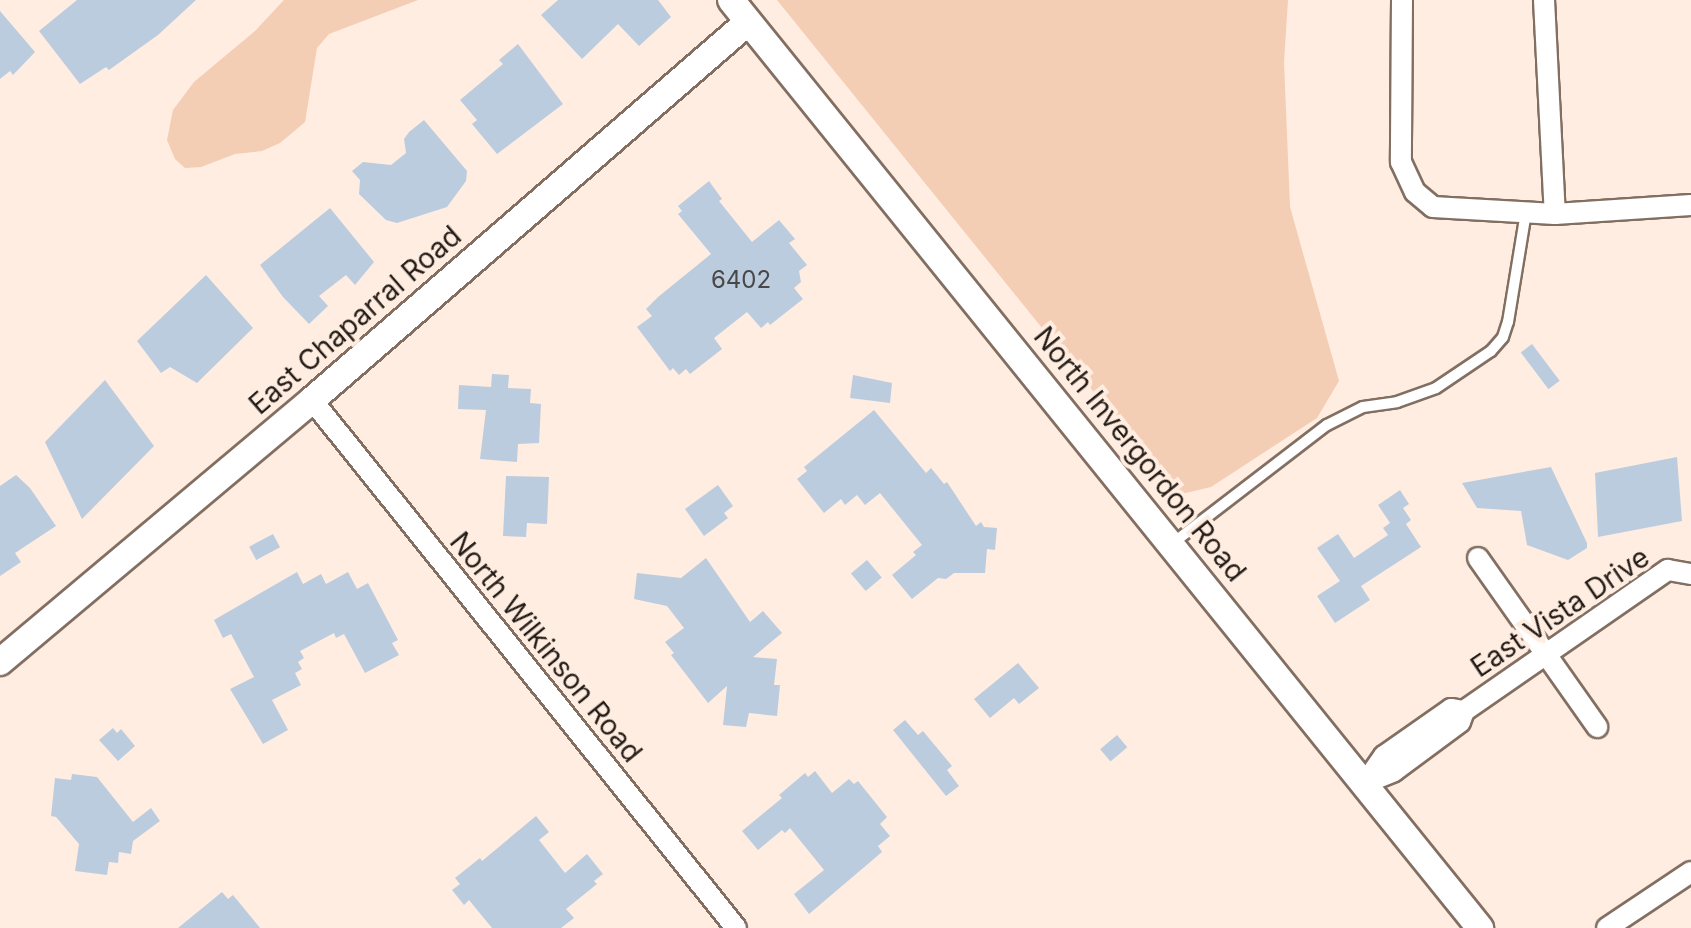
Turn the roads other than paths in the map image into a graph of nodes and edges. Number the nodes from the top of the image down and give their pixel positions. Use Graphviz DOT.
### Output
graph roads {
  1 [pos="731,0"];
  2 [pos="1402,0"];
  3 [pos="1544,0"];
  4 [pos="748,22"];
  5 [pos="1691,205"];
  6 [pos="1526,212"];
  7 [pos="1555,214"];
  8 [pos="312,400"];
  9 [pos="1171,545"];
  10 [pos="1478,558"];
  11 [pos="1691,574"];
  12 [pos="1546,654"];
  13 [pos="0,662"];
  14 [pos="1597,727"];
  15 [pos="1365,783"];
  16 [pos="1691,872"];
  17 [pos="736,928"];
  18 [pos="1480,928"];
  19 [pos="1607,928"];
  1 -- 4 [label="street, North Invergordon Road"];
  2 -- 6 [label="street"];
  3 -- 7 [label="street"];
  4 -- 8 [label="street, East Chaparral Road"];
  4 -- 9 [label="street, North Invergordon Road"];
  5 -- 7 [label="street"];
  6 -- 7 [label="street"];
  6 -- 9 [label="lane"];
  8 -- 13 [label="street, East Chaparral Road"];
  8 -- 17 [label="street, North Wilkinson Road"];
  9 -- 15 [label="street, North Invergordon Road"];
  10 -- 12 [label="street"];
  11 -- 12 [label="street, East Vista Drive"];
  12 -- 14 [label="street"];
  12 -- 15 [label="street, East Vista Drive"];
  15 -- 18 [label="street, North Invergordon Road"];
  16 -- 19 [label="street"];
}
